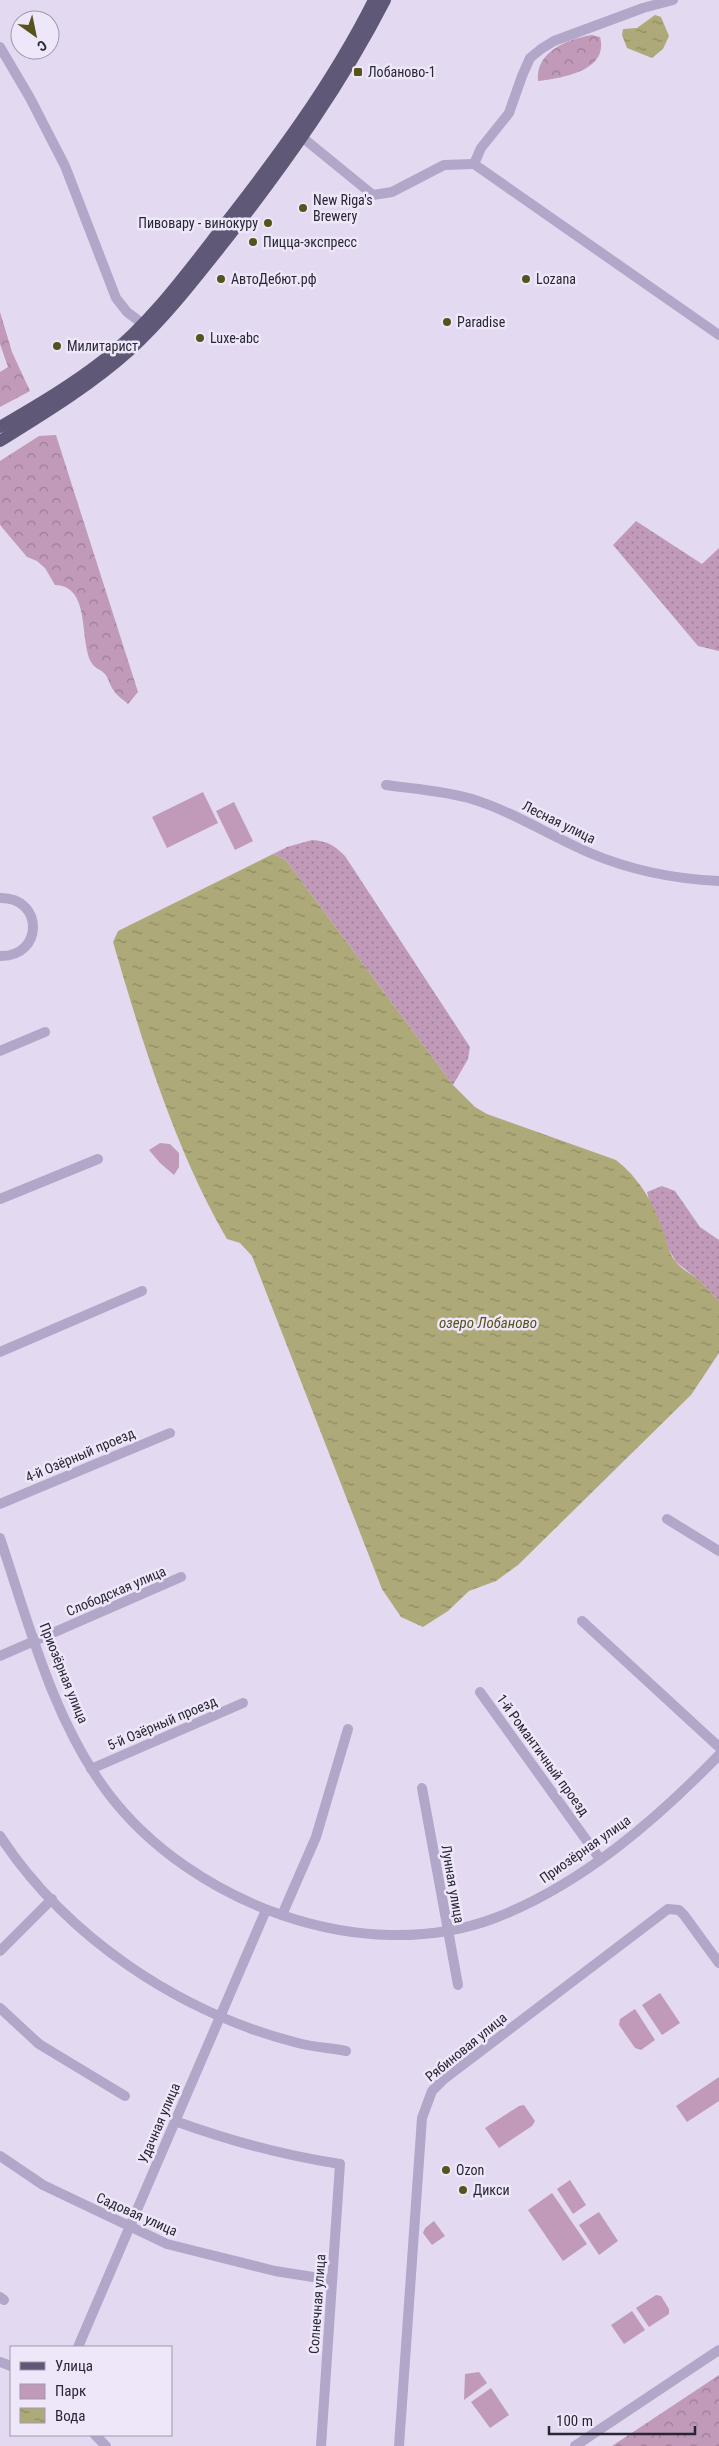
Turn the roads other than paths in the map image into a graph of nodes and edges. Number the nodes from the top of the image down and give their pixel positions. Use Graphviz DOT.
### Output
graph roads {
  1 [pos="374,0"];
  2 [pos="385,0"];
  3 [pos="673,0"];
  4 [pos="0,47"];
  5 [pos="299,134"];
  6 [pos="474,164"];
  7 [pos="146,327"];
  8 [pos="719,335"];
  9 [pos="0,428"];
  10 [pos="0,441"];
  11 [pos="386,785"];
  12 [pos="719,881"];
  13 [pos="0,898"];
  14 [pos="0,956"];
  15 [pos="45,1032"];
  16 [pos="0,1051"];
  17 [pos="98,1159"];
  18 [pos="0,1199"];
  19 [pos="142,1291"];
  20 [pos="0,1352"];
  21 [pos="170,1432"];
  22 [pos="0,1504"];
  23 [pos="667,1519"];
  24 [pos="0,1538"];
  25 [pos="719,1551"];
  26 [pos="182,1578"];
  27 [pos="582,1621"];
  28 [pos="34,1641"];
  29 [pos="0,1656"];
  30 [pos="480,1692"];
  31 [pos="243,1703"];
  32 [pos="348,1729"];
  33 [pos="719,1747"];
  34 [pos="719,1755"];
  35 [pos="91,1769"];
  36 [pos="422,1788"];
  37 [pos="0,1836"];
  38 [pos="600,1859"];
  39 [pos="52,1900"];
  40 [pos="266,1910"];
  41 [pos="282,1915"];
  42 [pos="447,1930"];
  43 [pos="0,1951"];
  44 [pos="719,1963"];
  45 [pos="458,1985"];
  46 [pos="0,2008"];
  47 [pos="219,2017"];
  48 [pos="346,2051"];
  49 [pos="125,2096"];
  50 [pos="175,2121"];
  51 [pos="0,2156"];
  52 [pos="129,2228"];
  53 [pos="332,2280"];
  54 [pos="78,2346"];
  55 [pos="719,2350"];
  56 [pos="96,2436"];
  57 [pos="106,2446"];
  58 [pos="322,2446"];
  59 [pos="399,2446"];
  60 [pos="575,2446"];
  1 -- 5 [label="main road"];
  2 -- 5 [label="main road"];
  3 -- 6 [label="street"];
  4 -- 7 [label="street"];
  5 -- 6 [label="street"];
  5 -- 7 [label="main road"];
  6 -- 8 [label="street"];
  7 -- 9 [label="main road"];
  7 -- 10 [label="main road"];
  11 -- 12 [label="street, Лесная улица"];
  13 -- 14 [label="street"];
  15 -- 16 [label="street"];
  17 -- 18 [label="street"];
  19 -- 20 [label="street"];
  21 -- 22 [label="street, 4-й Озёрный проезд"];
  23 -- 25 [label="street"];
  24 -- 28 [label="street, Приозёрная улица"];
  26 -- 28 [label="street, Слободская улица"];
  27 -- 33 [label="street"];
  28 -- 29 [label="street, Слободская улица"];
  28 -- 35 [label="street, Приозёрная улица"];
  30 -- 38 [label="street, 1-й Романтичный проезд"];
  31 -- 35 [label="street, 5-й Озёрный проезд"];
  32 -- 41 [label="street"];
  34 -- 38 [label="street, Приозёрная улица"];
  35 -- 40 [label="street, Приозёрная улица"];
  36 -- 42 [label="street, Лунная улица"];
  37 -- 39 [label="street"];
  38 -- 42 [label="street, Приозёрная улица"];
  39 -- 43 [label="street"];
  39 -- 47 [label="street"];
  40 -- 41 [label="street, Приозёрная улица"];
  40 -- 47 [label="street, Удачная улица"];
  41 -- 42 [label="street, Приозёрная улица"];
  42 -- 45 [label="street, Лунная улица"];
  44 -- 59 [label="street, Рябиновая улица"];
  46 -- 49 [label="street"];
  47 -- 48 [label="street"];
  47 -- 50 [label="street, Удачная улица"];
  50 -- 52 [label="street, Удачная улица"];
  50 -- 53 [label="street, Солнечная улица"];
  51 -- 52 [label="street, Садовая улица"];
  52 -- 53 [label="street, Садовая улица"];
  52 -- 54 [label="street, Удачная улица"];
  53 -- 58 [label="street, Солнечная улица"];
  55 -- 60 [label="street"];
  56 -- 57 [label="street"];
}
